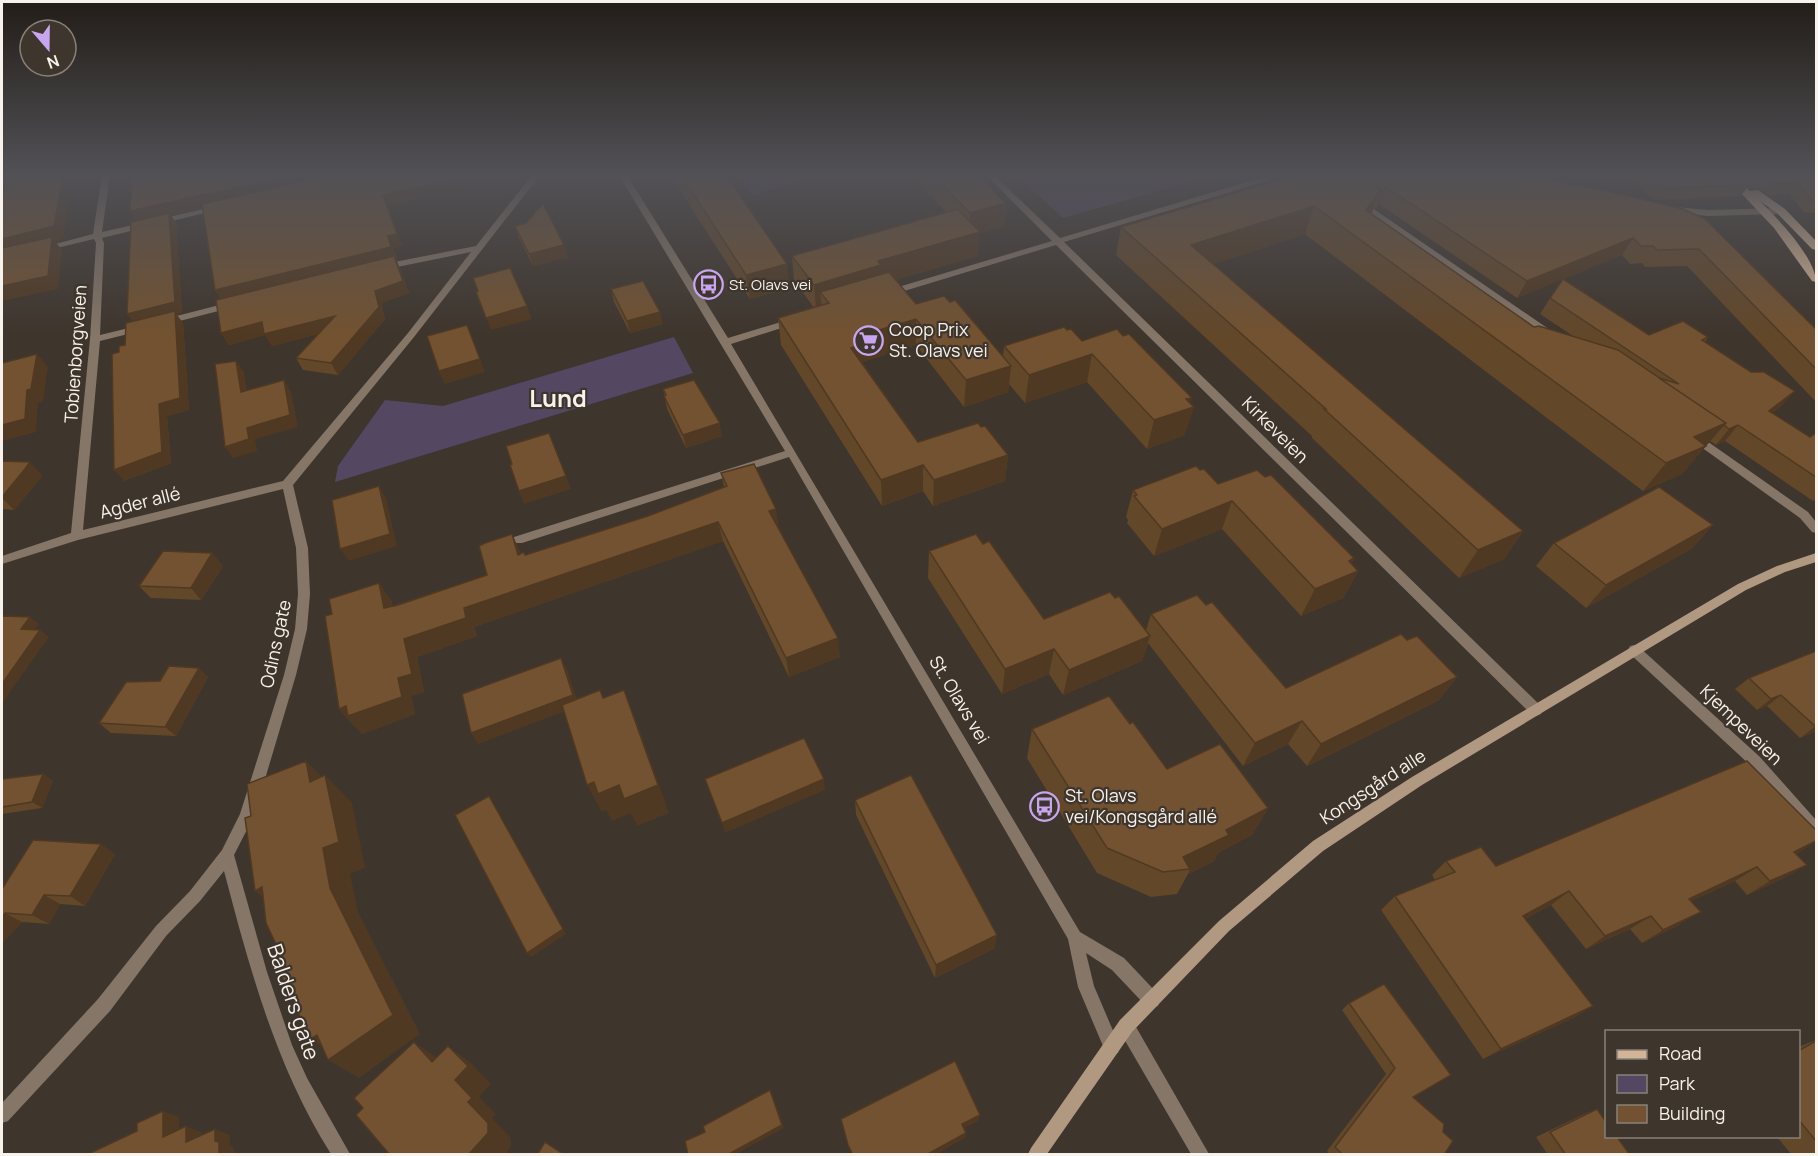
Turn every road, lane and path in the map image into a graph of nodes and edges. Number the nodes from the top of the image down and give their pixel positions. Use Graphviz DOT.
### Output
graph roads {
  1 [pos="98,229"];
  2 [pos="132,229"];
  3 [pos="493,229"];
  4 [pos="657,229"];
  5 [pos="1047,229"];
  6 [pos="1096,229"];
  7 [pos="1398,229"];
  8 [pos="1780,229"];
  9 [pos="1798,229"];
  10 [pos="97,237"];
  11 [pos="1059,240"];
  12 [pos="1816,247"];
  13 [pos="478,248"];
  14 [pos="33,251"];
  15 [pos="373,269"];
  16 [pos="1816,279"];
  17 [pos="879,295"];
  18 [pos="239,303"];
  19 [pos="801,319"];
  20 [pos="95,339"];
  21 [pos="1559,341"];
  22 [pos="727,342"];
  23 [pos="1683,428"];
  24 [pos="790,453"];
  25 [pos="287,484"];
  26 [pos="1816,529"];
  27 [pos="77,536"];
  28 [pos="518,540"];
  29 [pos="1816,558"];
  30 [pos="2,560"];
  31 [pos="1635,650"];
  32 [pos="1536,710"];
  33 [pos="1816,830"];
  34 [pos="228,855"];
  35 [pos="1075,937"];
  36 [pos="1152,1000"];
  37 [pos="1126,1026"];
  38 [pos="1112,1047"];
  39 [pos="2,1115"];
  40 [pos="341,1155"];
  41 [pos="1037,1155"];
  42 [pos="1200,1155"];
  1 -- 10 [label="street, Tobienborgveien"];
  2 -- 10 [label="street"];
  3 -- 13 [label="street"];
  4 -- 22 [label="street, St. Olavs vei"];
  5 -- 11 [label="street, Kirkeveien"];
  6 -- 11 [label="street"];
  7 -- 21 [label="street"];
  8 -- 16 [label="main road"];
  9 -- 12 [label="main road"];
  10 -- 14 [label="street"];
  10 -- 20 [label="street, Tobienborgveien"];
  11 -- 17 [label="street"];
  11 -- 32 [label="street, Kirkeveien"];
  13 -- 15 [label="street"];
  13 -- 25 [label="street"];
  18 -- 20 [label="street"];
  19 -- 22 [label="street"];
  20 -- 27 [label="street, Tobienborgveien"];
  22 -- 24 [label="street, St. Olavs vei"];
  23 -- 26 [label="street"];
  24 -- 28 [label="street"];
  24 -- 35 [label="street, St. Olavs vei"];
  25 -- 27 [label="street, Agder allé"];
  25 -- 34 [label="street, Odins gate"];
  27 -- 30 [label="street, Agder allé"];
  29 -- 31 [label="street, Kongsgård alle"];
  31 -- 32 [label="street, Kongsgård alle"];
  31 -- 33 [label="street, Kjempeveien"];
  32 -- 36 [label="street, Kongsgård alle"];
  34 -- 39 [label="street, Odins gate"];
  34 -- 40 [label="street, Balders gate"];
  35 -- 36 [label="street, St. Olavs vei"];
  35 -- 38 [label="street, St. Olavs vei"];
  36 -- 37 [label="street, Kongsgård alle"];
  37 -- 38 [label="street, Kongsgård alle"];
  37 -- 42 [label="street"];
  38 -- 41 [label="street, Kongsgård alle"];
}
